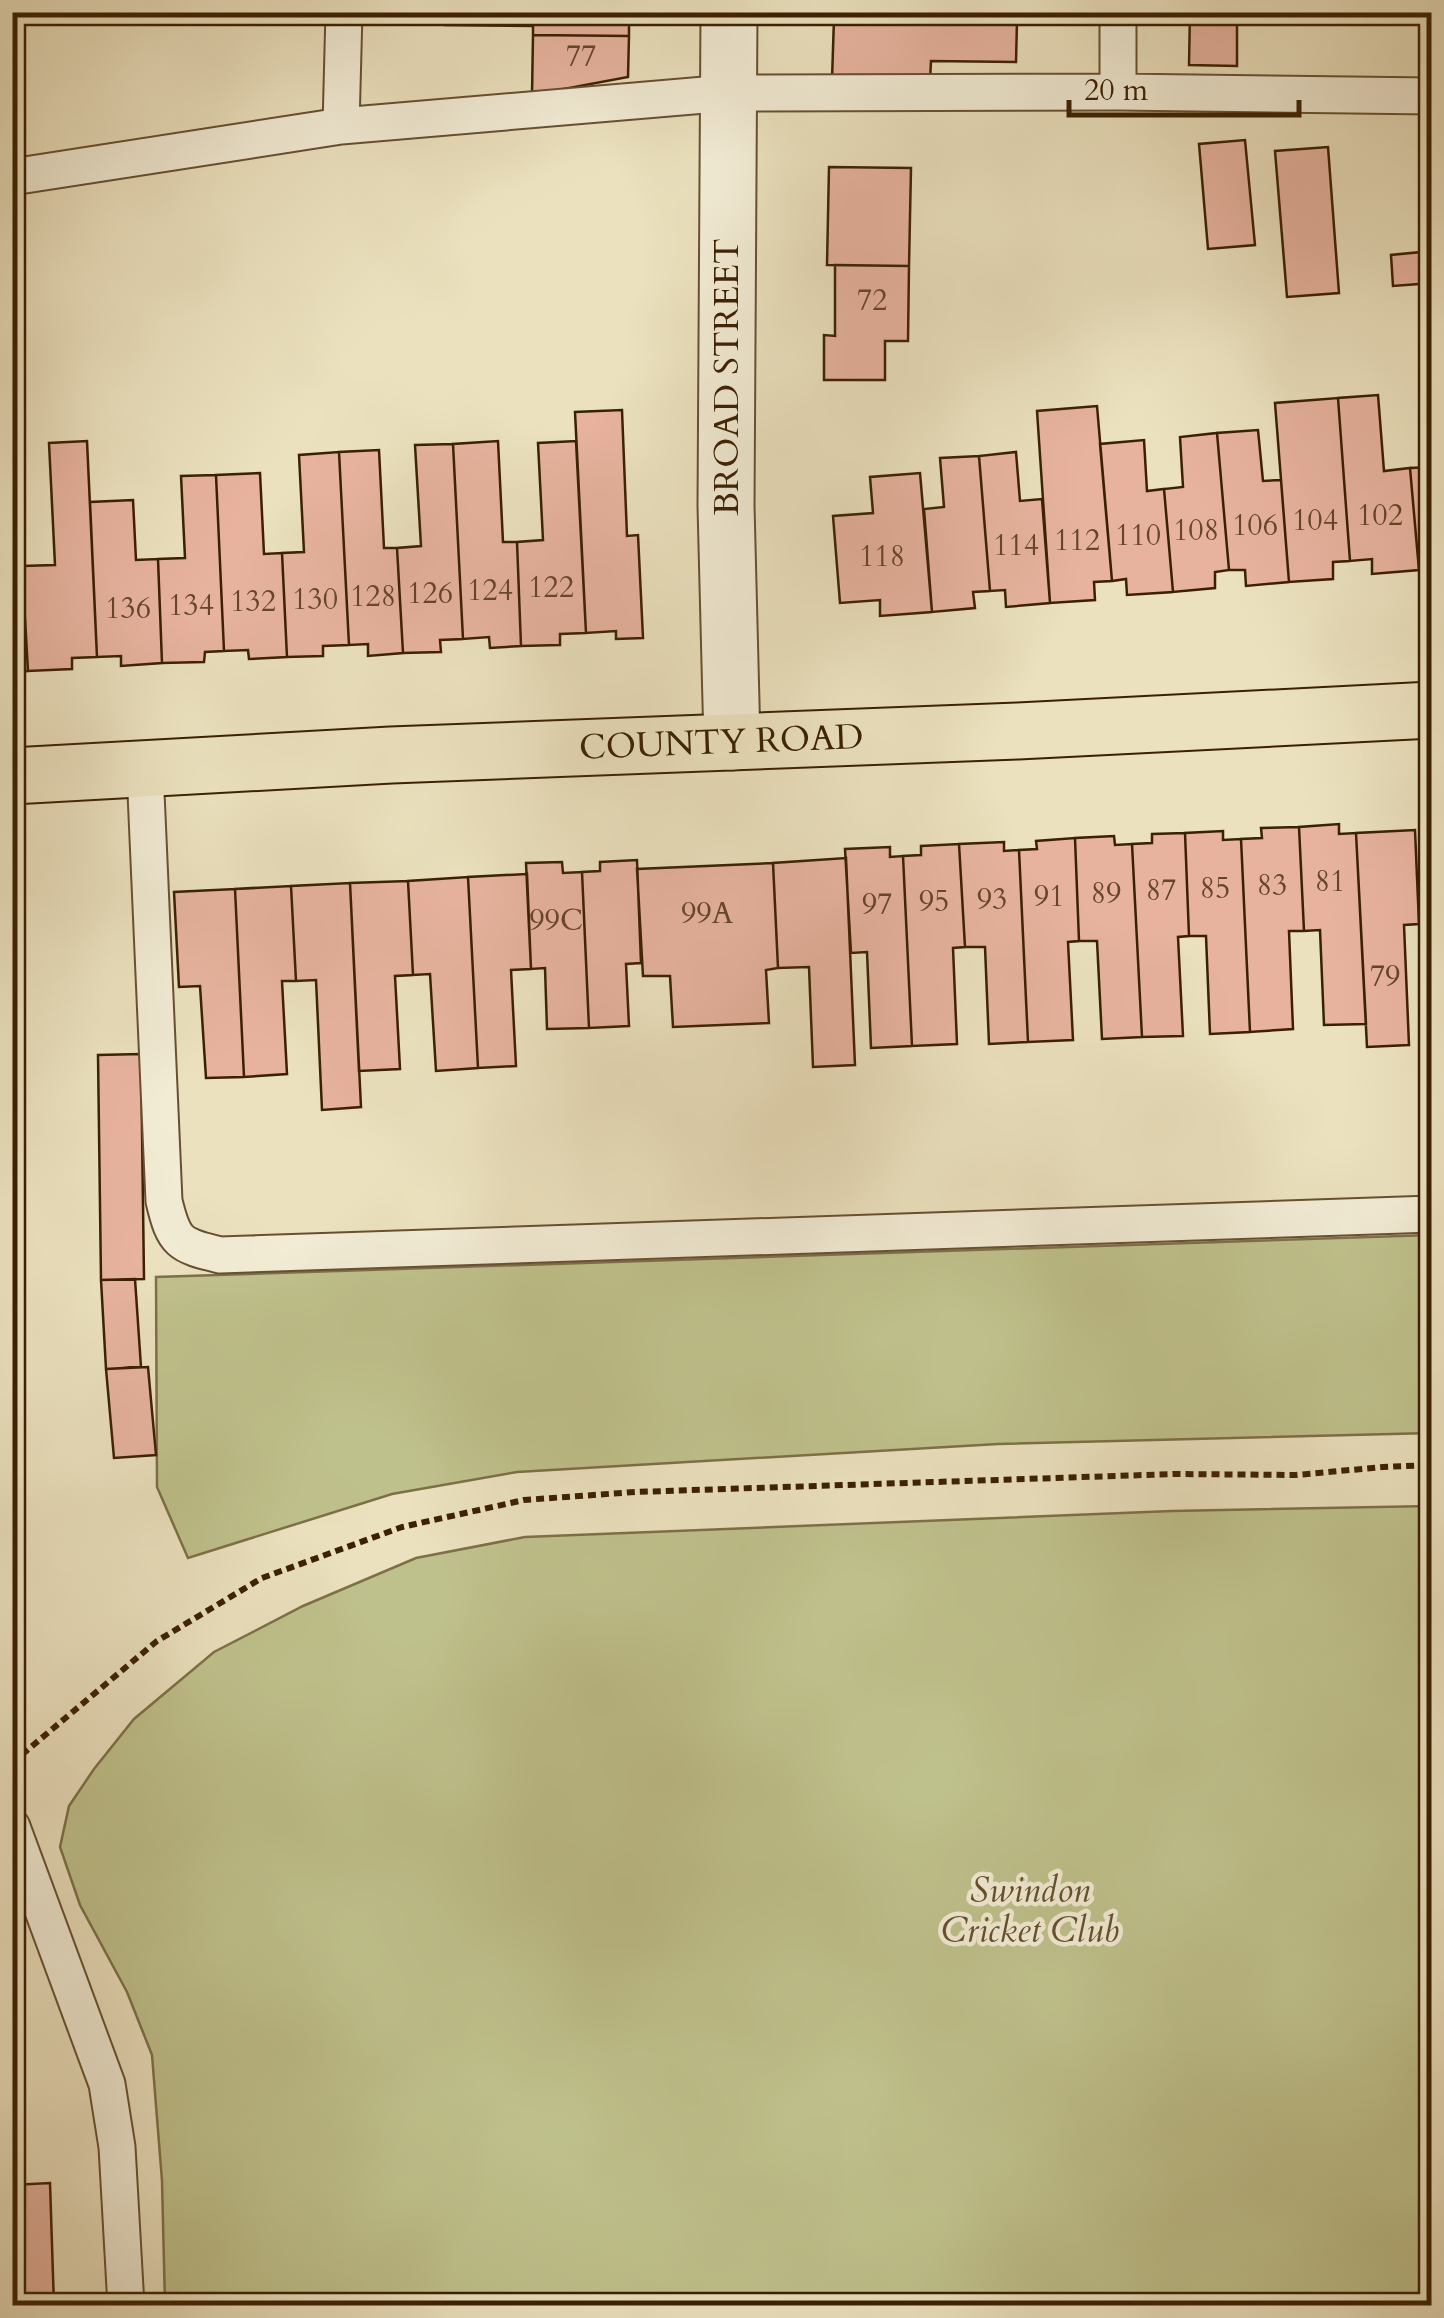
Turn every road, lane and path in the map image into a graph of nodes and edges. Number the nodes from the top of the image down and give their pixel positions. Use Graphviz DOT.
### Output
graph roads {
  1 [pos="344,12"];
  2 [pos="729,12"];
  3 [pos="1118,12"];
  4 [pos="1118,92"];
  5 [pos="728,94"];
  6 [pos="1432,96"];
  7 [pos="341,126"];
  8 [pos="12,177"];
  9 [pos="1432,710"];
  10 [pos="732,742"];
  11 [pos="144,770"];
  12 [pos="12,776"];
  13 [pos="1432,1214"];
  14 [pos="1432,1465"];
  15 [pos="12,1764"];
  16 [pos="14,1843"];
  17 [pos="126,2306"];
  1 -- 7 [label="lane"];
  2 -- 5 [label="street, BROAD STREET"];
  3 -- 4 [label="lane"];
  4 -- 5 [label="lane"];
  4 -- 6 [label="lane"];
  5 -- 7 [label="lane"];
  5 -- 10 [label="street, BROAD STREET"];
  7 -- 8 [label="lane"];
  9 -- 10 [label="main road, COUNTY ROAD"];
  10 -- 11 [label="main road, COUNTY ROAD"];
  11 -- 12 [label="main road, COUNTY ROAD"];
  11 -- 13 [label="lane"];
  14 -- 15 [label="path"];
  16 -- 17 [label="lane"];
}
